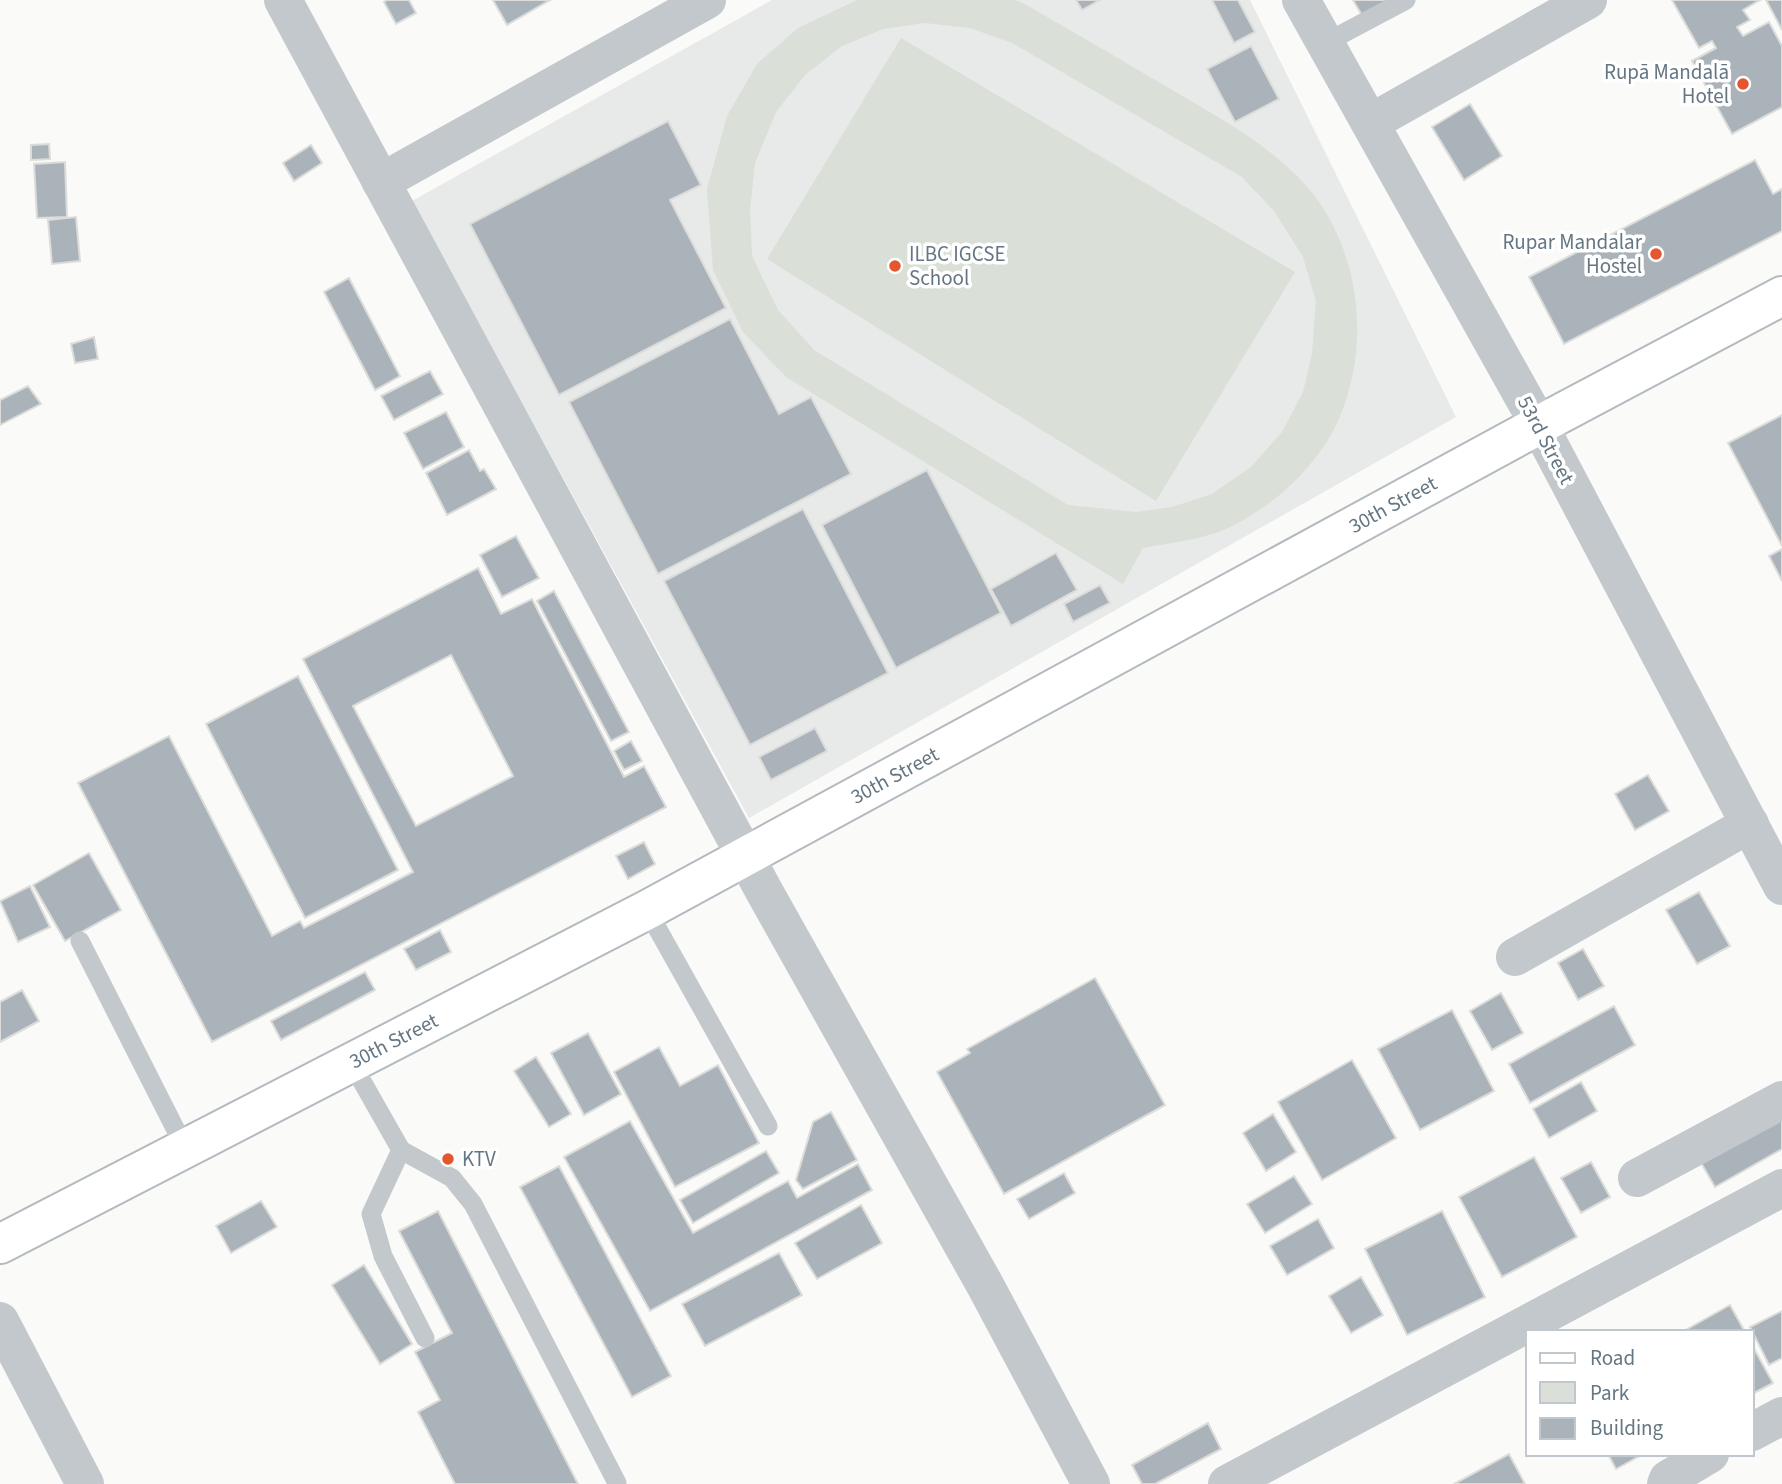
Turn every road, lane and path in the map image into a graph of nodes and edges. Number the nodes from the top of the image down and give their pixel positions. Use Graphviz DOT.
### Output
graph roads {
  1 [pos="283,0"];
  2 [pos="706,0"];
  3 [pos="1301,0"];
  4 [pos="1406,0"];
  5 [pos="1588,0"];
  6 [pos="1325,43"];
  7 [pos="1370,122"];
  8 [pos="382,182"];
  9 [pos="1782,296"];
  10 [pos="1539,425"];
  11 [pos="1750,824"];
  12 [pos="746,857"];
  13 [pos="1782,886"];
  14 [pos="646,910"];
  15 [pos="80,941"];
  16 [pos="1515,957"];
  17 [pos="351,1062"];
  18 [pos="1782,1100"];
  19 [pos="768,1126"];
  20 [pos="185,1148"];
  21 [pos="401,1150"];
  22 [pos="1637,1178"];
  23 [pos="1782,1188"];
  24 [pos="0,1244"];
  25 [pos="0,1321"];
  26 [pos="425,1338"];
  27 [pos="1782,1416"];
  28 [pos="1754,1431"];
  29 [pos="1707,1456"];
  30 [pos="618,1483"];
  31 [pos="86,1484"];
  32 [pos="1091,1484"];
  33 [pos="1227,1484"];
  34 [pos="1666,1484"];
  1 -- 8 [label="street"];
  2 -- 8 [label="street"];
  3 -- 6 [label="street, 53rd Street"];
  4 -- 6 [label="lane"];
  5 -- 7 [label="street"];
  6 -- 7 [label="street, 53rd Street"];
  7 -- 10 [label="street, 53rd Street"];
  8 -- 12 [label="street"];
  9 -- 10 [label="main road, 30th Street"];
  10 -- 11 [label="street, 53rd Street"];
  10 -- 12 [label="main road, 30th Street"];
  11 -- 13 [label="street, 53rd Street"];
  11 -- 16 [label="street"];
  12 -- 14 [label="main road, 30th Street"];
  12 -- 32 [label="street"];
  14 -- 17 [label="main road, 30th Street"];
  14 -- 19 [label="lane"];
  15 -- 20 [label="lane"];
  17 -- 20 [label="main road, 30th Street"];
  17 -- 21 [label="lane"];
  18 -- 22 [label="street"];
  20 -- 24 [label="main road, 30th Street"];
  21 -- 26 [label="lane"];
  21 -- 30 [label="lane"];
  23 -- 33 [label="street"];
  25 -- 31 [label="street"];
  27 -- 28 [label="street"];
  29 -- 34 [label="street"];
}
